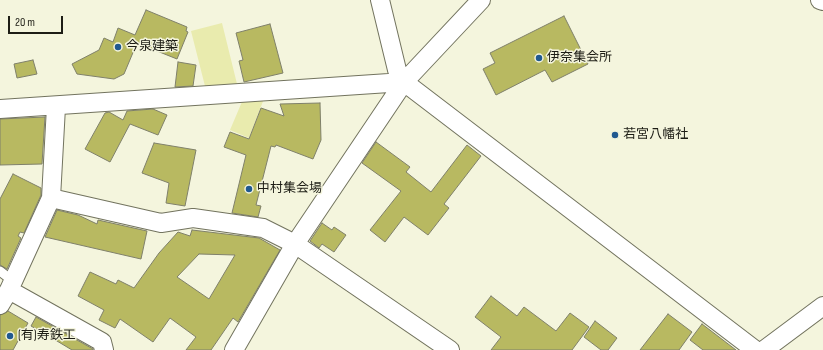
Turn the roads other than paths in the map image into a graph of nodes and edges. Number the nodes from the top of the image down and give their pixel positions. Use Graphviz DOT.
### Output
graph roads {
  1 [pos="380,0"];
  2 [pos="471,0"];
  3 [pos="481,0"];
  4 [pos="820,0"];
  5 [pos="823,1"];
  6 [pos="465,17"];
  7 [pos="404,82"];
  8 [pos="56,107"];
  9 [pos="0,109"];
  10 [pos="50,198"];
  11 [pos="295,244"];
  12 [pos="7,281"];
  13 [pos="0,305"];
  14 [pos="822,305"];
  15 [pos="104,350"];
  16 [pos="234,350"];
  17 [pos="450,350"];
  18 [pos="754,350"];
  19 [pos="764,350"];
  1 -- 7 [label="street"];
  2 -- 6 [label="street"];
  3 -- 6 [label="street"];
  4 -- 5 [label="street"];
  6 -- 7 [label="street"];
  7 -- 8 [label="street"];
  7 -- 11 [label="street"];
  7 -- 18 [label="street"];
  8 -- 9 [label="street"];
  8 -- 10 [label="street"];
  10 -- 11 [label="street"];
  10 -- 12 [label="street"];
  11 -- 16 [label="street"];
  11 -- 17 [label="street"];
  12 -- 13 [label="street"];
  12 -- 15 [label="street"];
  14 -- 19 [label="street"];
}
